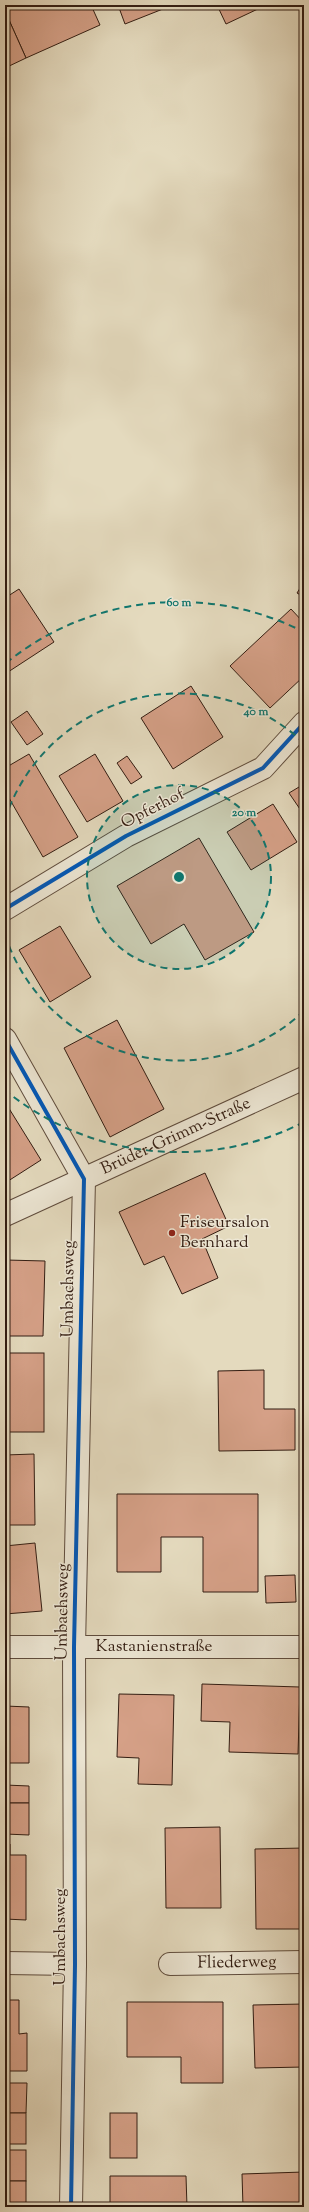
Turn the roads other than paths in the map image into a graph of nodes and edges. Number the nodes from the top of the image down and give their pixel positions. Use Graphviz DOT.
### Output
graph roads {
  1 [pos="304,722"];
  2 [pos="5,909"];
  3 [pos="5,1039"];
  4 [pos="304,1078"];
  5 [pos="84,1179"];
  6 [pos="5,1215"];
  7 [pos="5,1647"];
  8 [pos="74,1647"];
  9 [pos="304,1647"];
  10 [pos="304,1962"];
  11 [pos="5,1963"];
  12 [pos="75,1964"];
  13 [pos="170,1964"];
  14 [pos="71,2207"];
  1 -- 2 [label="street, Opferhof"];
  3 -- 5 [label="street"];
  4 -- 5 [label="street, Brüder-Grimm-Straße"];
  5 -- 6 [label="street, Brüder-Grimm-Straße"];
  5 -- 8 [label="street, Umbachsweg"];
  7 -- 8 [label="street, Kastanienstraße"];
  8 -- 9 [label="street, Kastanienstraße"];
  8 -- 12 [label="street, Umbachsweg"];
  10 -- 13 [label="street, Fliederweg"];
  11 -- 12 [label="street"];
  12 -- 14 [label="street, Umbachsweg"];
}
